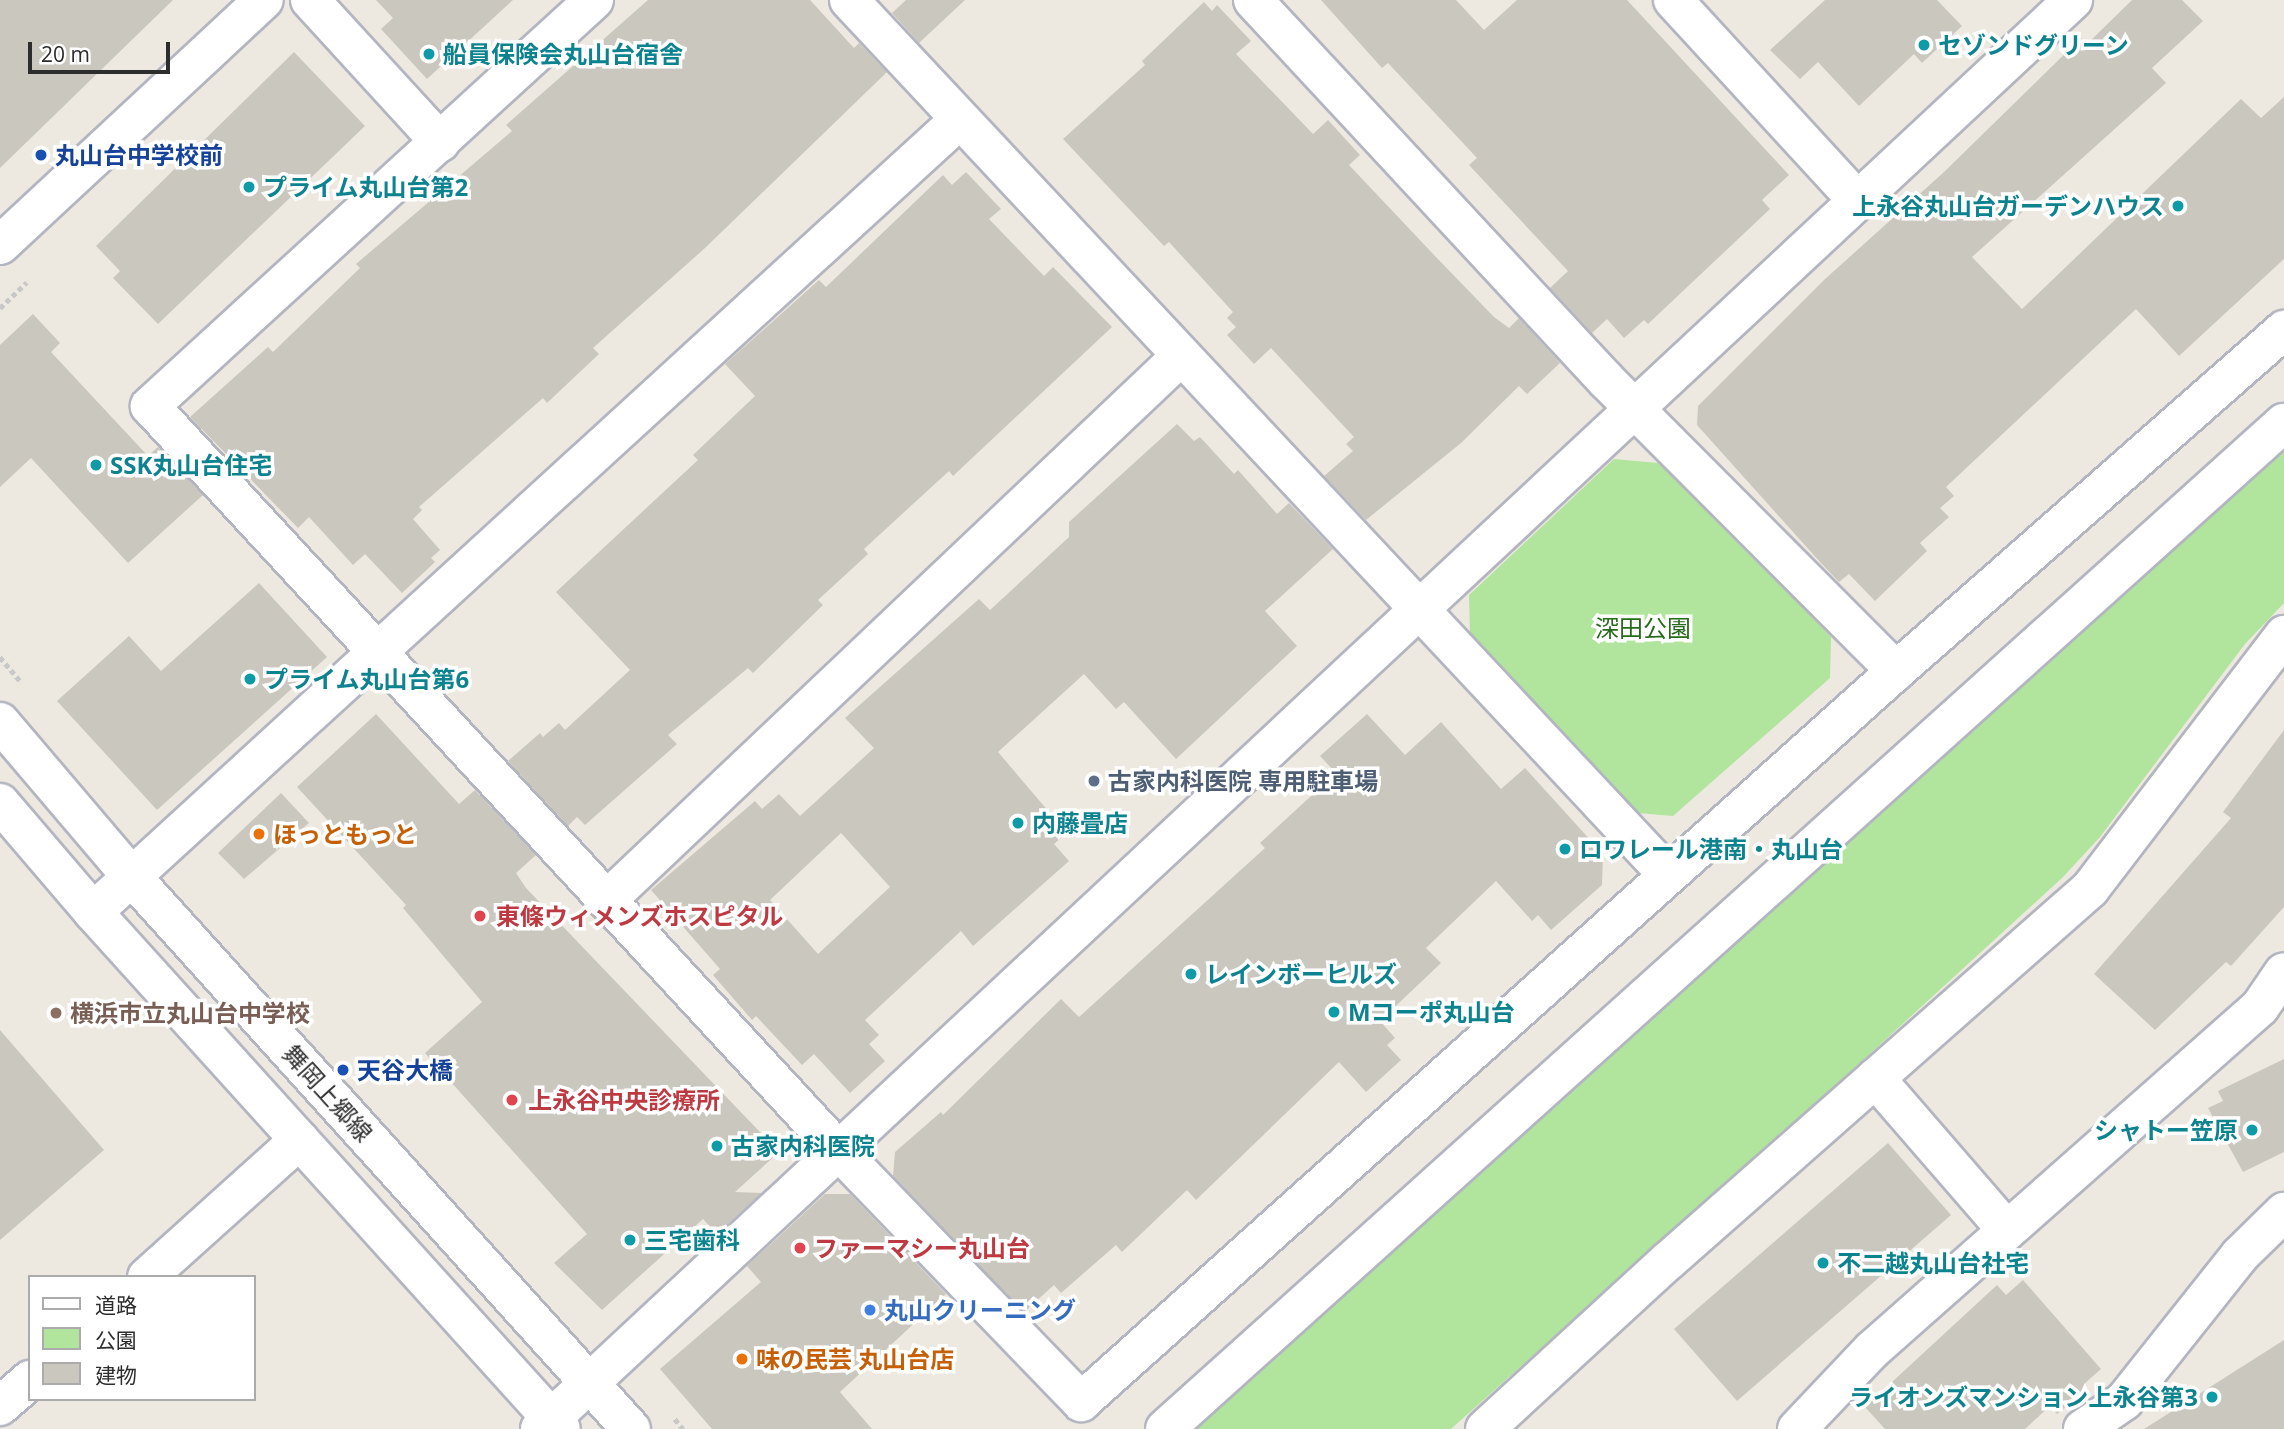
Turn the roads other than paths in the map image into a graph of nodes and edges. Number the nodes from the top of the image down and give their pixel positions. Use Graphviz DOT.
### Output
graph roads {
  1 [pos="264,0"];
  2 [pos="310,0"];
  3 [pos="594,0"];
  4 [pos="849,0"];
  5 [pos="1253,0"];
  6 [pos="1673,0"];
  7 [pos="2073,0"];
  8 [pos="959,120"];
  9 [pos="440,142"];
  10 [pos="1858,201"];
  11 [pos="0,245"];
  12 [pos="2284,330"];
  13 [pos="1181,356"];
  14 [pos="1633,409"];
  15 [pos="2284,423"];
  16 [pos="1419,612"];
  17 [pos="2284,635"];
  18 [pos="377,653"];
  19 [pos="1896,671"];
  20 [pos="0,722"];
  21 [pos="0,803"];
  22 [pos="1668,875"];
  23 [pos="132,877"];
  24 [pos="607,900"];
  25 [pos="93,912"];
  26 [pos="2284,972"];
  27 [pos="2272,1003"];
  28 [pos="1875,1078"];
  29 [pos="299,1140"];
  30 [pos="839,1151"];
  31 [pos="2284,1212"];
  32 [pos="2006,1229"];
  33 [pos="150,1275"];
  34 [pos="28,1382"];
  35 [pos="591,1383"];
  36 [pos="0,1406"];
  37 [pos="551,1425"];
  38 [pos="631,1429"];
  39 [pos="1165,1429"];
  40 [pos="1485,1429"];
  41 [pos="1797,1429"];
  42 [pos="2083,1429"];
  1 -- 11 [label="street"];
  2 -- 9 [label="street"];
  3 -- 9 [label="street"];
  4 -- 8 [label="street"];
  5 -- 14 [label="street"];
  6 -- 10 [label="street"];
  7 -- 10 [label="street"];
  8 -- 13 [label="street"];
  8 -- 18 [label="street"];
  9 -- 18 [label="street"];
  10 -- 14 [label="street"];
  12 -- 19 [label="street"];
  13 -- 16 [label="street"];
  13 -- 24 [label="street"];
  14 -- 16 [label="street"];
  14 -- 19 [label="street"];
  15 -- 39 [label="street"];
  16 -- 22 [label="street"];
  16 -- 30 [label="street"];
  17 -- 28 [label="street"];
  18 -- 23 [label="street"];
  18 -- 24 [label="street"];
  19 -- 22 [label="street"];
  20 -- 23 [label="street, 舞岡上郷線"];
  21 -- 25 [label="street"];
  22 -- 30 [label="street"];
  23 -- 25 [label="street"];
  23 -- 35 [label="street, 舞岡上郷線"];
  24 -- 30 [label="street"];
  25 -- 29 [label="street"];
  26 -- 27 [label="street"];
  27 -- 32 [label="street"];
  28 -- 32 [label="street"];
  28 -- 40 [label="street"];
  29 -- 33 [label="street"];
  29 -- 37 [label="street"];
  30 -- 35 [label="street"];
  31 -- 42 [label="street"];
  32 -- 41 [label="street"];
  34 -- 36 [label="street"];
  35 -- 37 [label="street"];
  35 -- 38 [label="street, 舞岡上郷線"];
}
